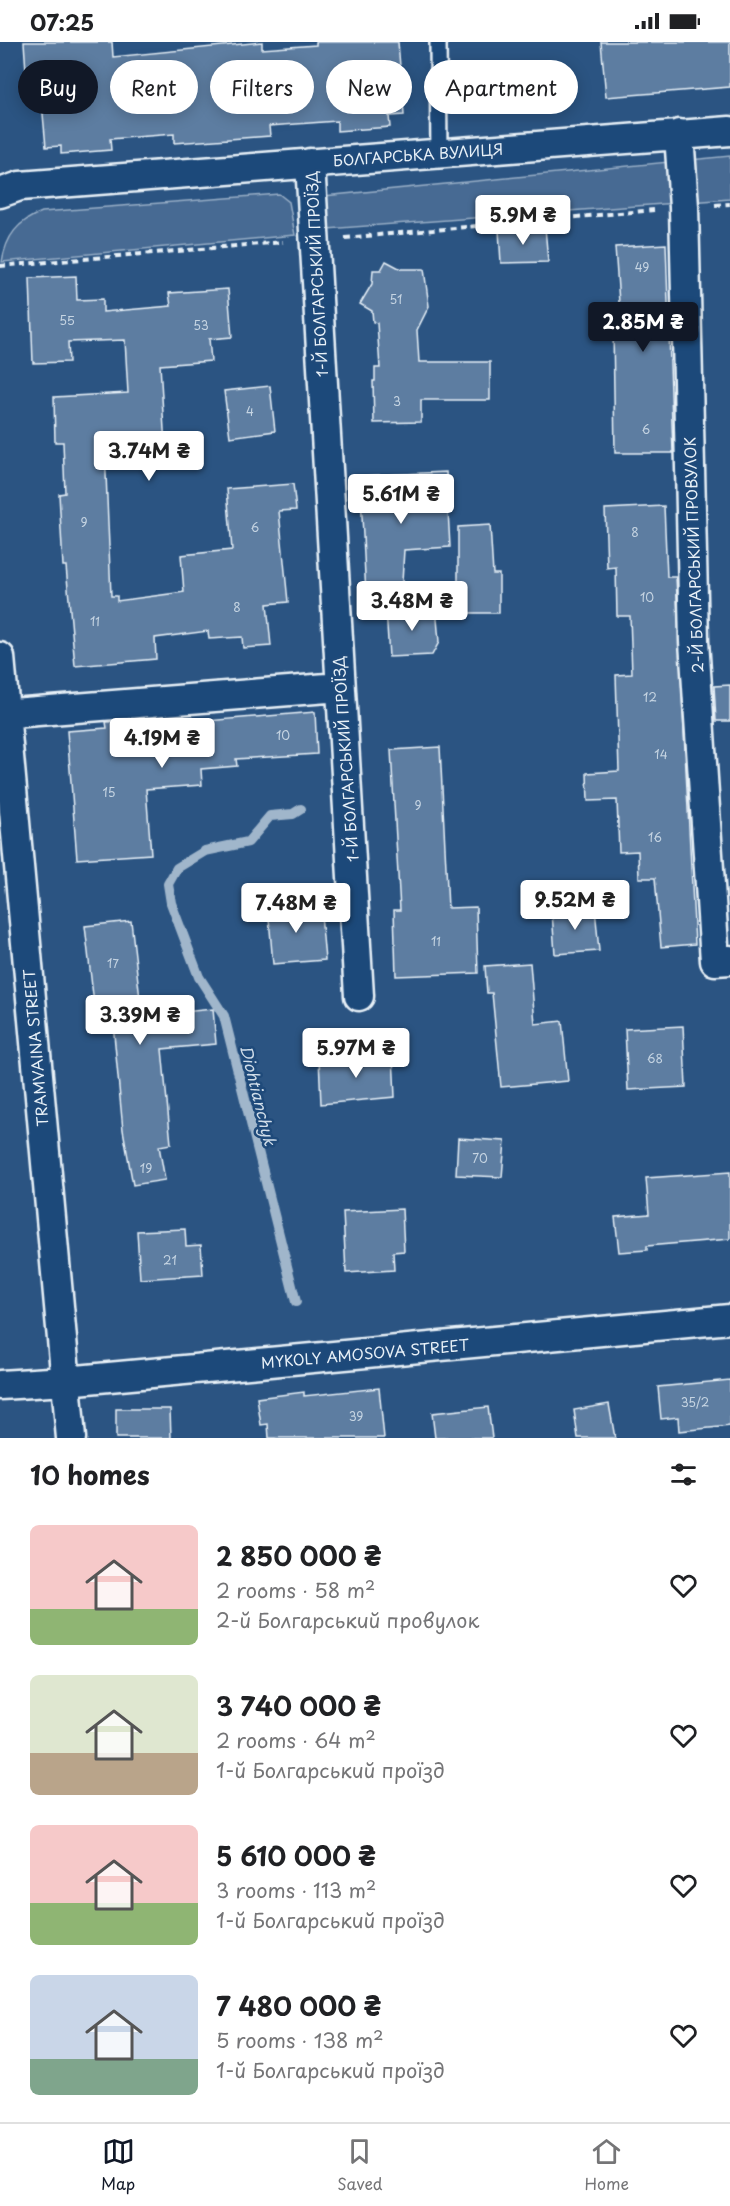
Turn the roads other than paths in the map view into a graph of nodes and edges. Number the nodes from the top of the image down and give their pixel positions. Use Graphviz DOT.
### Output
graph roads {
  1 [pos="438,42"];
  2 [pos="730,131"];
  3 [pos="679,134"];
  4 [pos="439,153"];
  5 [pos="309,163"];
  6 [pos="0,193"];
  7 [pos="0,657"];
  8 [pos="340,687"];
  9 [pos="2,714"];
  10 [pos="730,960"];
  11 [pos="359,996"];
  12 [pos="730,1319"];
  13 [pos="66,1381"];
  14 [pos="0,1385"];
  15 [pos="71,1438"];
  1 -- 4 [label="lane"];
  2 -- 3 [label="street, БОЛГАРСЬКА ВУЛИЦЯ"];
  3 -- 4 [label="street, БОЛГАРСЬКА ВУЛИЦЯ"];
  3 -- 10 [label="street, 2-Й БОЛГАРСЬКИЙ ПРОВУЛОК"];
  4 -- 5 [label="street, БОЛГАРСЬКА ВУЛИЦЯ"];
  5 -- 6 [label="street, БОЛГАРСЬКА ВУЛИЦЯ"];
  5 -- 8 [label="street, 1-Й БОЛГАРСЬКИЙ ПРОЇЗД"];
  7 -- 9 [label="street, TRAMVAINA STREET"];
  8 -- 9 [label="street"];
  8 -- 11 [label="street, 1-Й БОЛГАРСЬКИЙ ПРОЇЗД"];
  9 -- 13 [label="street, TRAMVAINA STREET"];
  12 -- 13 [label="street, MYKOLY AMOSOVA STREET"];
  13 -- 14 [label="street, MYKOLY AMOSOVA STREET"];
  13 -- 15 [label="street, TRAMVAINA STREET"];
}
